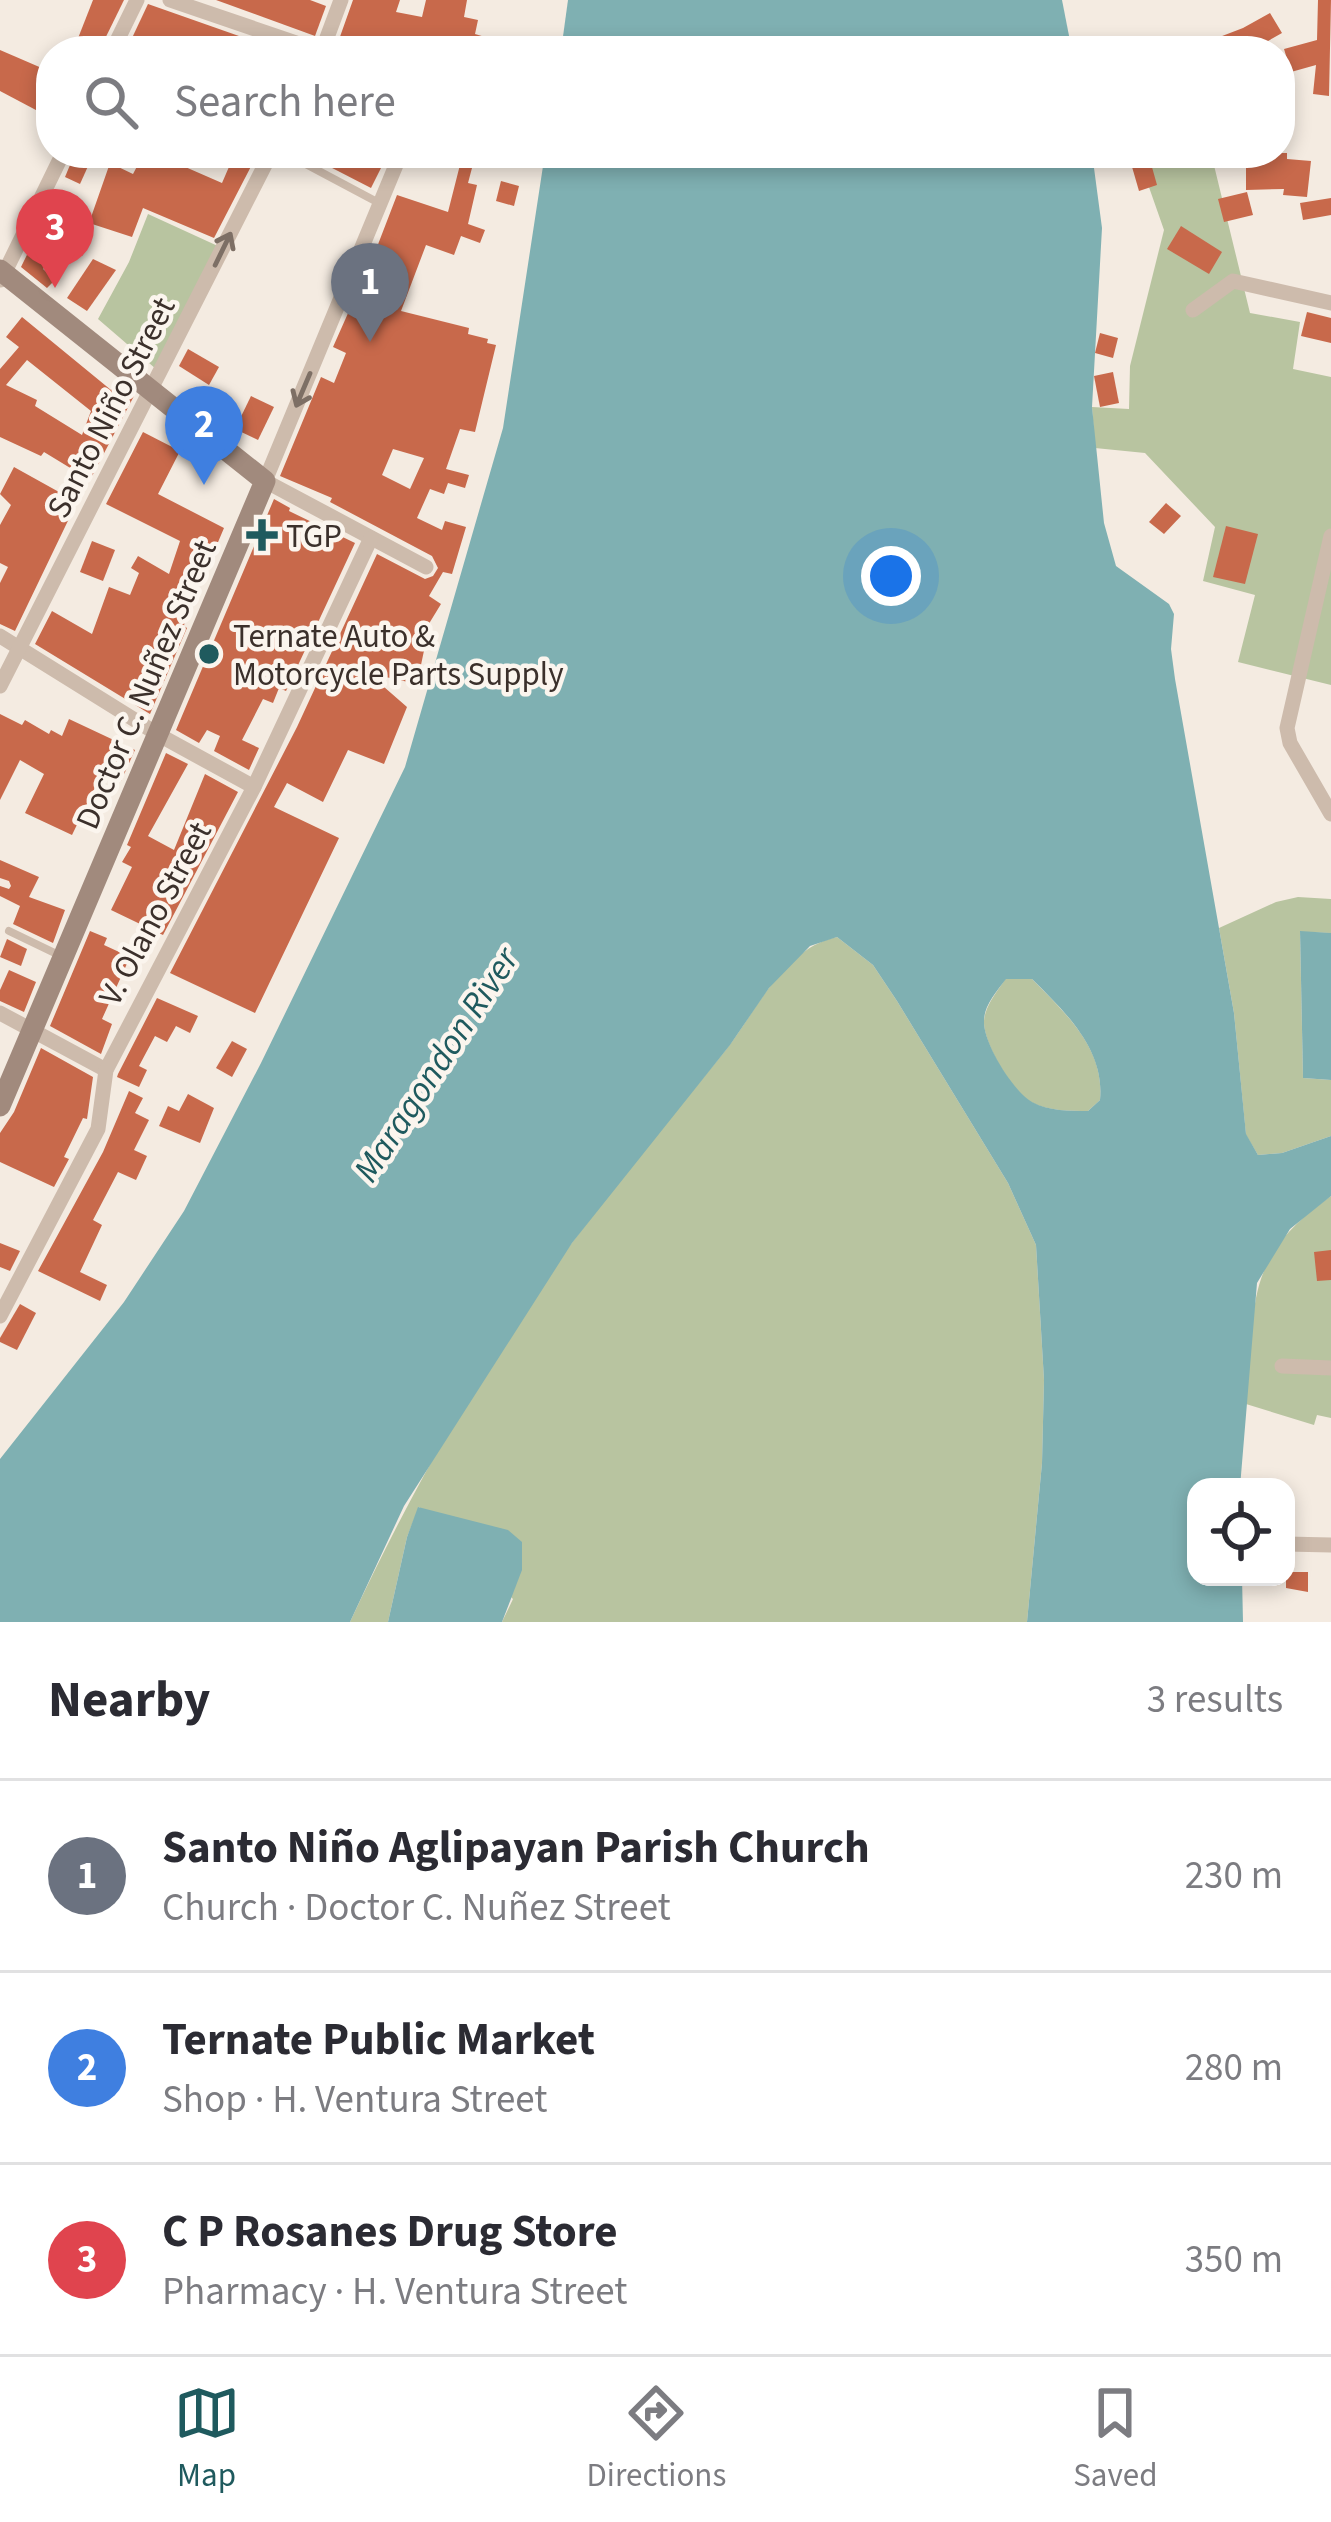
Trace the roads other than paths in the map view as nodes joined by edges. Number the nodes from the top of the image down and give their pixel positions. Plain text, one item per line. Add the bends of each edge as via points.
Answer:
1 (137, 0) edge
2 (170, 0) edge
3 (341, 0) edge
4 (119, 36) edge
5 (277, 36) edge
6 (327, 36) edge
7 (54, 168) edge
8 (264, 168) edge
9 (313, 168) edge
10 (395, 168) edge
11 (380, 204) junction
12 (1, 275) edge
13 (1331, 303) edge
14 (1193, 310) dead end
15 (152, 391) junction
16 (265, 482) junction
17 (1331, 536) edge
18 (370, 538) junction
19 (425, 567) dead end
20 (0, 636) edge
21 (20, 649) junction
22 (0, 686) edge
23 (159, 735) junction
24 (254, 787) junction
25 (1331, 814) edge
26 (9, 931) dead end
27 (64, 957) junction
28 (0, 1013) edge
29 (32, 1033) junction
30 (106, 1070) junction
31 (0, 1106) edge
32 (0, 1316) edge
33 (1282, 1366) dead end
34 (1331, 1368) edge
35 (1295, 1544) edge
36 (1331, 1545) edge

1 - 4 street
2 - 5 street
3 - 6 street
7 - 12 street
15 -> 8 street, Santo Niño Street
9 - 11 lane
10 - 11 street, Doctor C. Nuñez Street
11 -> 16 street, Doctor C. Nuñez Street
12 - 15 main road
13 - 14 street via 1233,281
15 - 16 main road
15 - 21 street, Santo Niño Street
16 - 18 street
16 - 23 main road, Doctor C. Nuñez Street
17 - 25 street via 1287,728
18 - 19 street
18 - 24 street, V. Olano Street
20 - 21 street
21 - 22 street, Santo Niño Street
21 - 23 street
23 - 24 street
23 - 27 main road, Doctor C. Nuñez Street
24 - 30 street, V. Olano Street
26 - 27 lane
27 - 29 main road, Doctor C. Nuñez Street
28 - 29 street
29 - 30 street
29 - 31 main road, Doctor C. Nuñez Street
30 - 32 street, V. Olano Street via 98,1129
33 - 34 street
35 - 36 street

